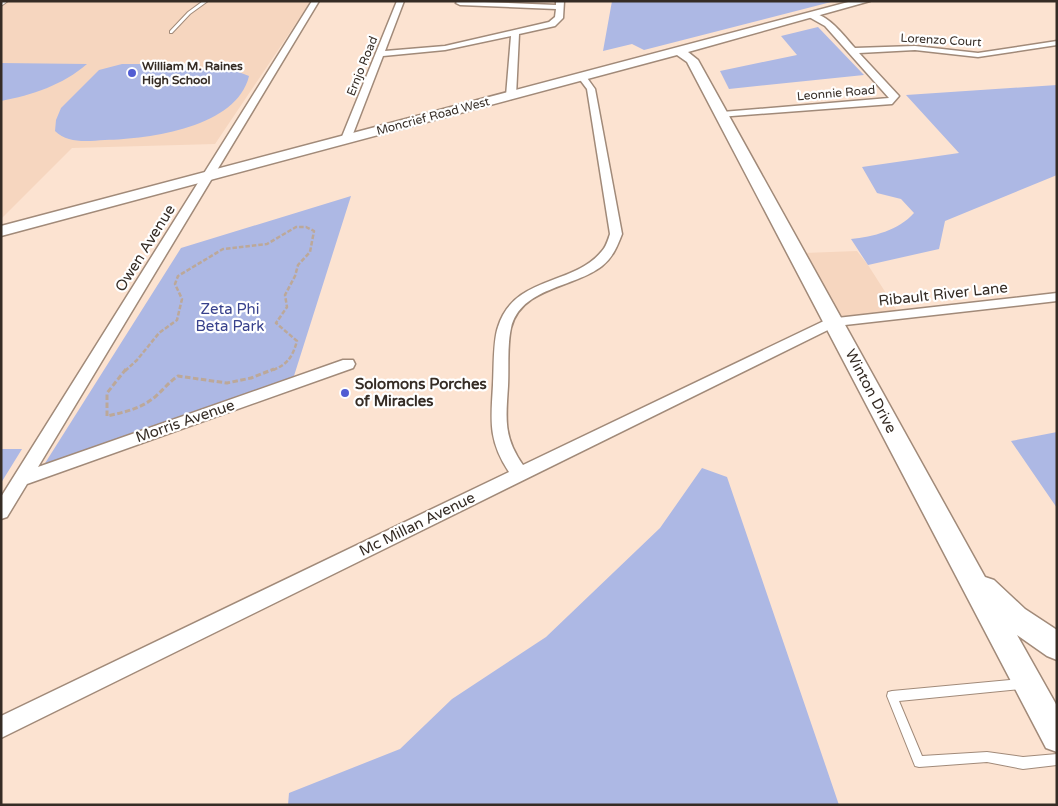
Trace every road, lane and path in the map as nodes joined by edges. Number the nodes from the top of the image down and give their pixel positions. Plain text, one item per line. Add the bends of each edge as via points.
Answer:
1 (6, 1) edge
2 (206, 1) edge
3 (316, 1) edge
4 (400, 1) edge
5 (865, 1) edge
6 (460, 4) dead end
7 (559, 4) edge
8 (1, 5) edge
9 (812, 15) junction
10 (171, 32) dead end
11 (515, 32) junction
12 (1057, 43) edge
13 (680, 51) junction
14 (852, 52) junction
15 (380, 54) junction
16 (582, 77) junction
17 (511, 96) junction
18 (722, 115) junction
19 (346, 139) junction
20 (209, 176) junction
21 (1, 231) edge
22 (1057, 297) edge
23 (833, 322) junction
24 (348, 364) dead end
25 (281, 367) joint
26 (520, 474) junction
27 (22, 479) junction
28 (1, 512) edge
29 (968, 572) junction
30 (1057, 646) edge
31 (1028, 684) junction
32 (1, 727) edge
33 (1057, 737) edge
34 (1057, 759) edge

1 - 8 lane
2 - 10 lane
3 - 20 street, Owen Avenue
4 - 15 street, Ernjo Road
5 - 9 main road, Moncrief Road West
6 - 7 street
7 - 11 street via 558,21
9 - 13 main road, Moncrief Road West
9 - 14 street, Leonnie Road via 828,24
11 - 15 street via 445,48
11 - 17 street
12 - 14 street, Lorenzo Court via 978,55 916,48
13 - 16 main road, Moncrief Road West
13 - 18 main road, Winton Drive via 692,60
14 - 18 street, Leonnie Road via 894,96 893,100
15 - 19 street, Ernjo Road
16 - 17 main road, Moncrief Road West
16 - 26 street via 591,90 616,234 614,245 601,261 535,290 506,319 499,441
17 - 19 main road, Moncrief Road West
18 - 23 main road, Winton Drive
19 - 20 main road, Moncrief Road West
20 - 21 main road, Moncrief Road West
20 - 27 street, Owen Avenue
22 - 23 street, Ribault River Lane
23 - 26 street, Mc Millan Avenue
23 - 29 main road, Winton Drive
24 - 27 street, Morris Avenue
25 - 25 path via 292,356 297,341 276,323 287,307 285,294 298,265 310,252 314,231 306,227 296,227 267,244 223,249 178,276 175,284 182,299 177,320 122,373 108,393 107,416 135,410 178,376 227,383
26 - 32 street, Mc Millan Avenue
27 - 28 street, Owen Avenue
29 - 30 main road via 1015,618
29 - 31 main road, Winton Drive
31 - 33 main road, Winton Drive
31 - 34 lane via 892,696 919,762 987,757 1023,763

